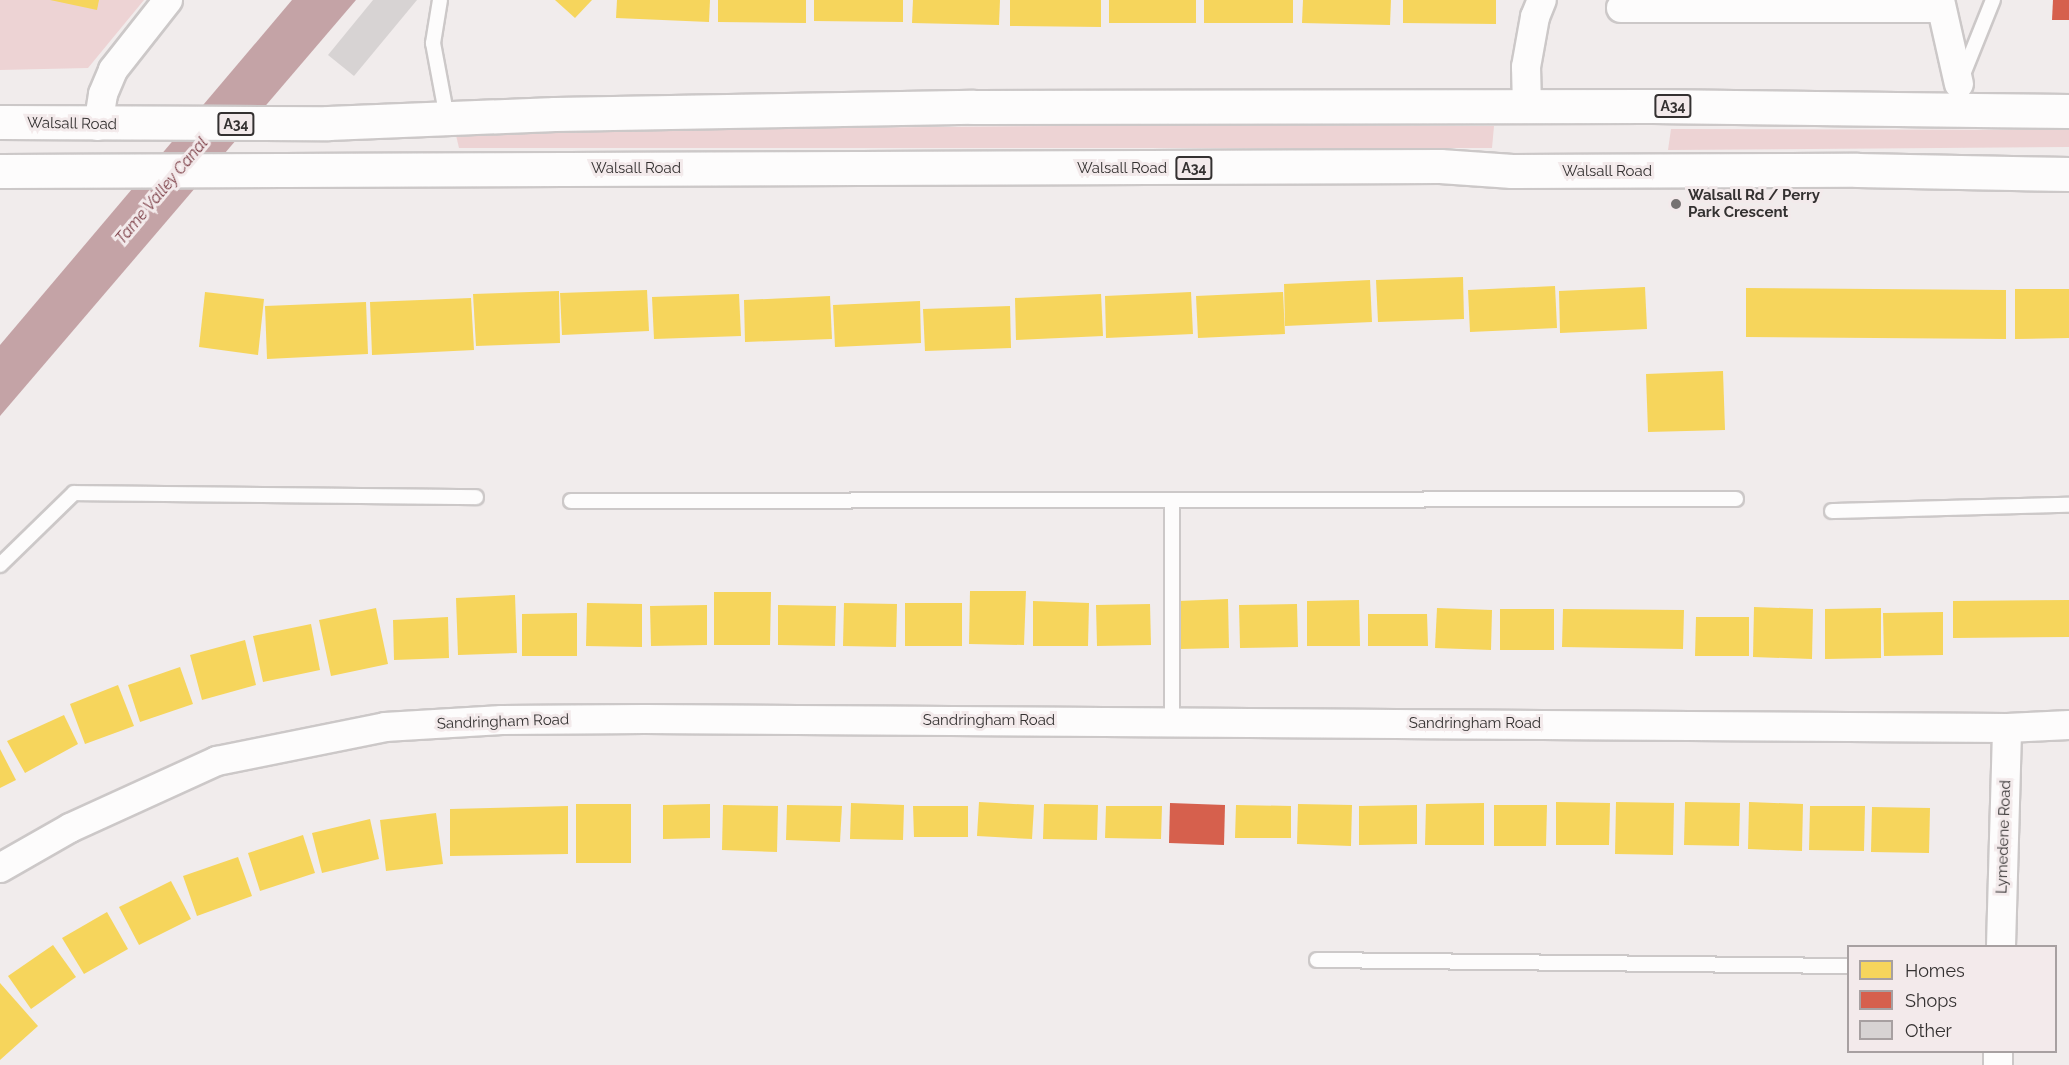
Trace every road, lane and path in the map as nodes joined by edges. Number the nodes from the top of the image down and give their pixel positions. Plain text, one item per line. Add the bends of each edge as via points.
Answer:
1 (168, 0) edge
2 (440, 0) edge
3 (1542, 0) edge
4 (1993, 0) edge
5 (1941, 4) edge
6 (1621, 8) dead end
7 (1954, 97) junction
8 (1527, 107) junction
9 (2069, 111) edge
10 (447, 118) junction
11 (0, 122) edge
12 (98, 126) junction
13 (0, 171) edge
14 (2069, 174) edge
15 (476, 497) dead end
16 (1736, 499) dead end
17 (571, 501) dead end
18 (1172, 501) junction
19 (2069, 505) edge
20 (1832, 511) dead end
21 (0, 565) edge
22 (1172, 721) junction
23 (2069, 725) edge
24 (2007, 728) junction
25 (0, 868) edge
26 (2001, 945) edge
27 (1317, 960) dead end
28 (1847, 966) edge

1 - 12 street via 113,70 103,94
2 - 10 lane via 433,43
3 - 8 street via 1526,67
4 - 7 lane
5 - 6 street
5 - 7 street
7 - 8 highway, A34
7 - 9 highway, A34
8 - 10 highway, A34 via 973,107
10 - 12 highway, Walsall Road / A34
11 - 12 highway, Walsall Road / A34
13 - 14 highway, Walsall Road / A34 via 1440,166 1512,171
15 - 21 lane via 74,493
16 - 18 lane
17 - 18 lane
18 - 22 lane
19 - 20 lane
22 - 24 street, Sandringham Road
22 - 25 street, Sandringham Road via 502,720 384,727 217,761 69,828
23 - 24 street, Sandringham Road
24 - 26 street, Lymedene Road
27 - 28 lane

